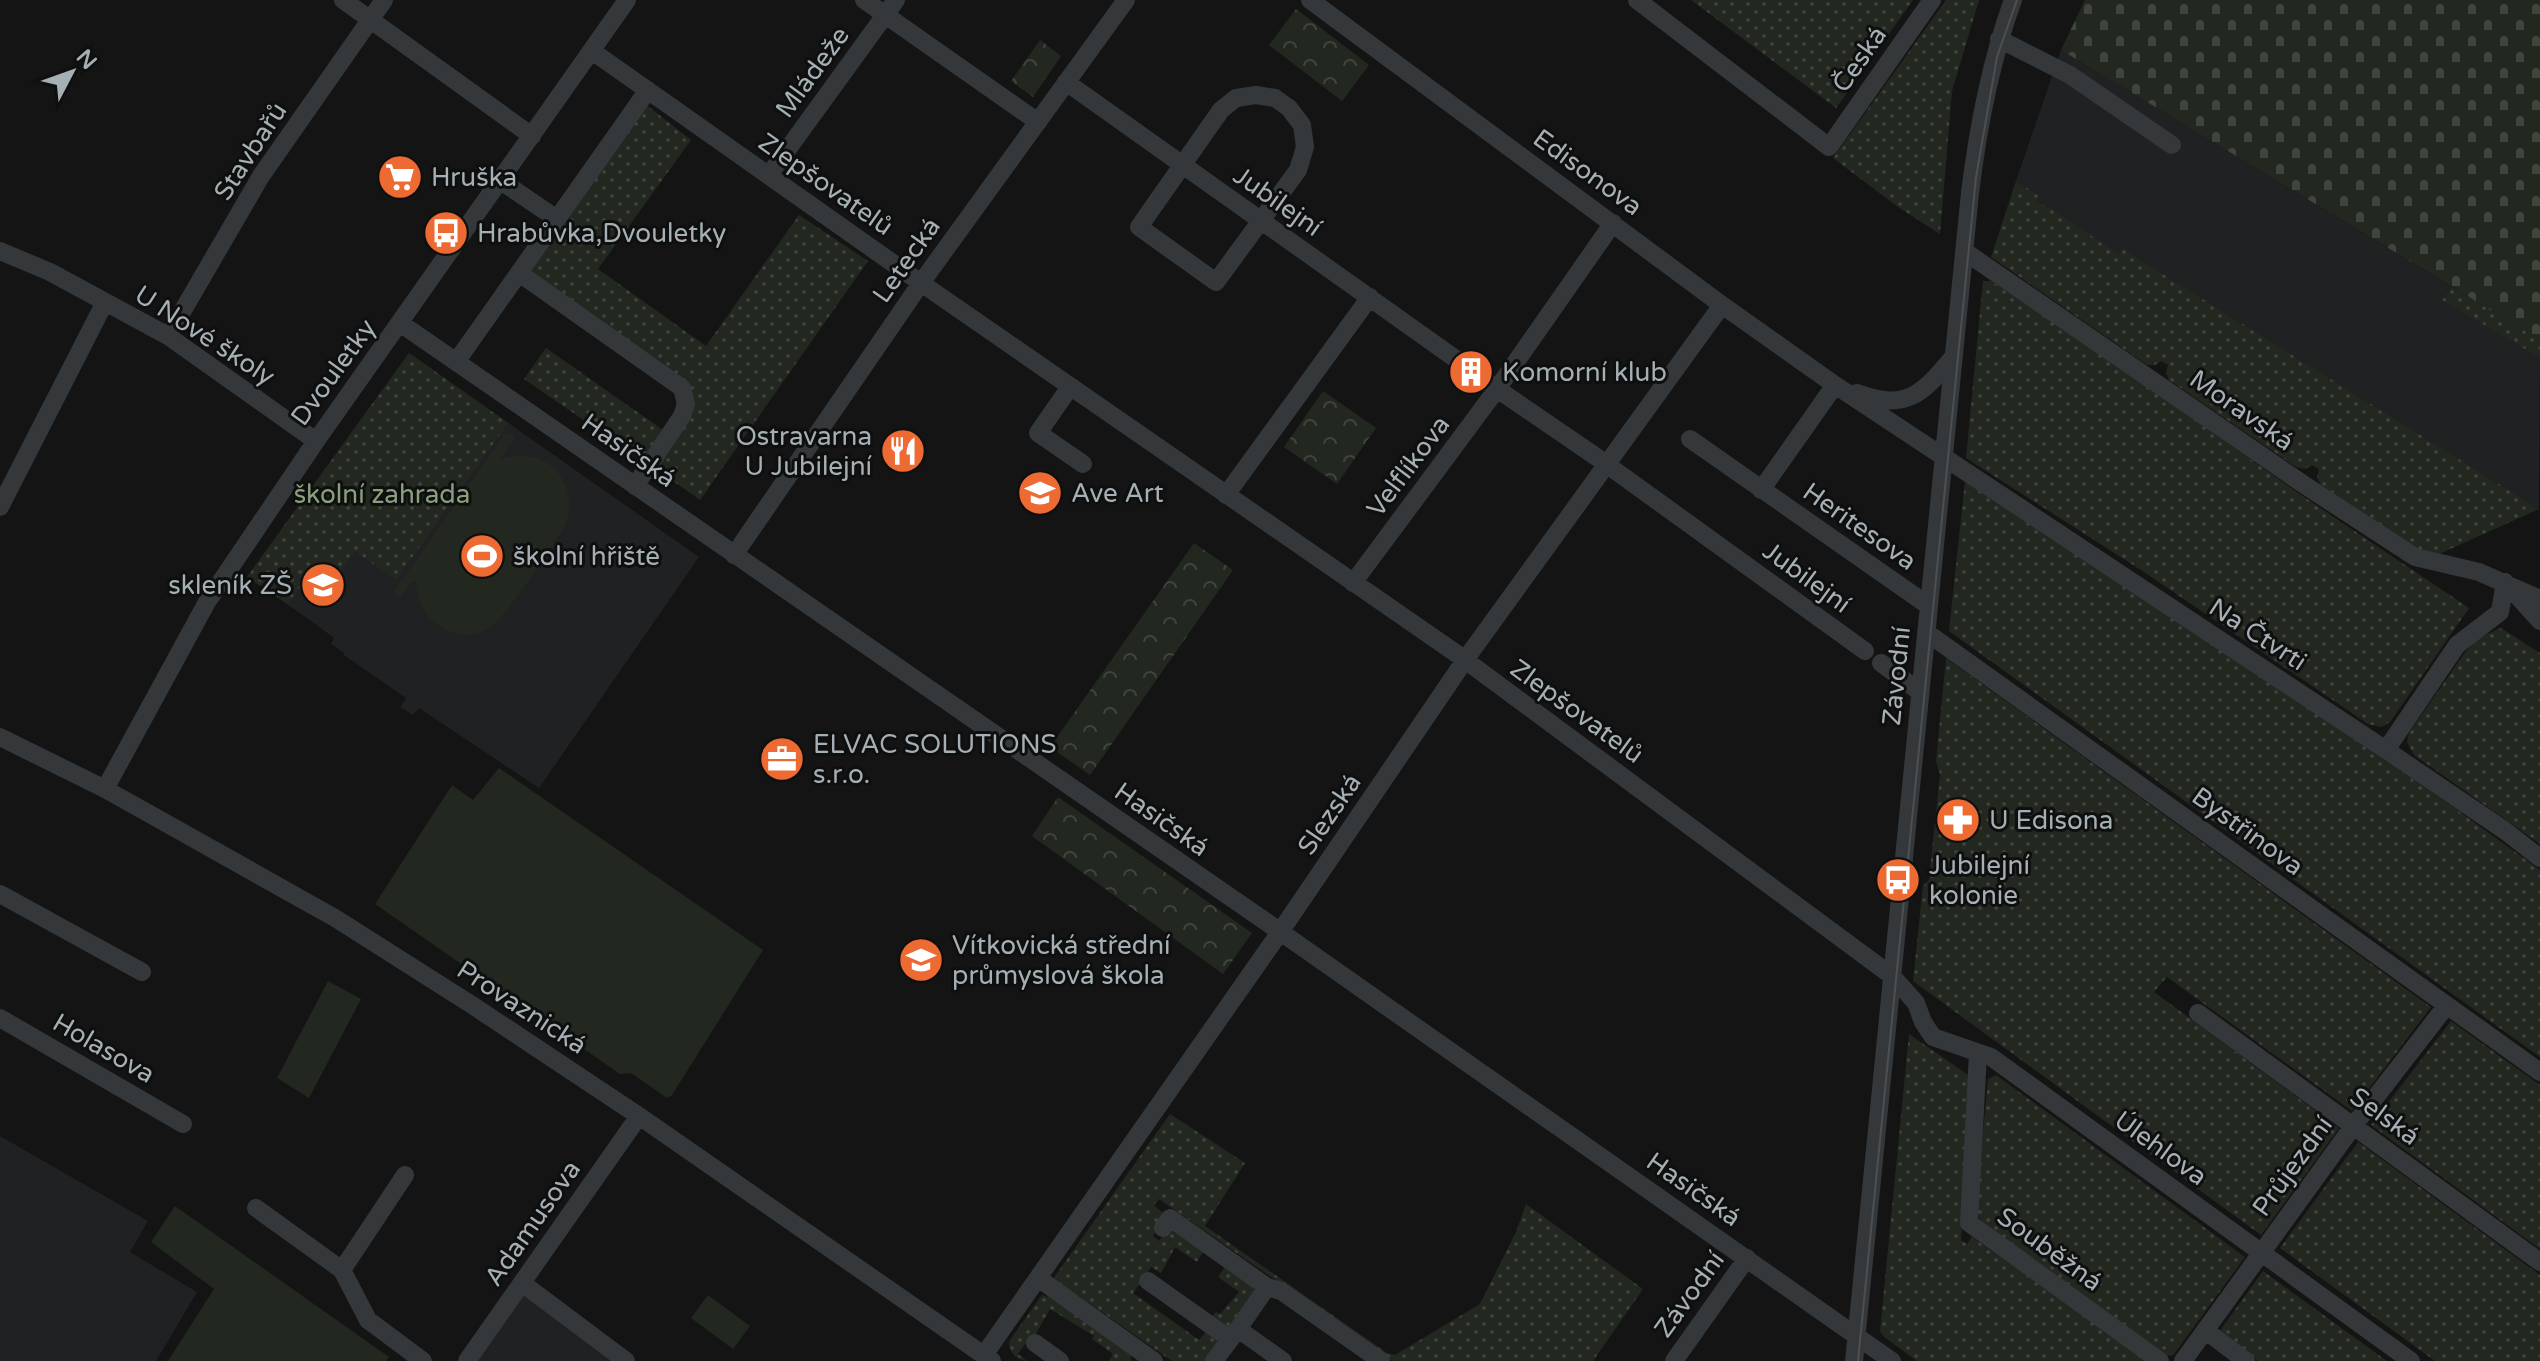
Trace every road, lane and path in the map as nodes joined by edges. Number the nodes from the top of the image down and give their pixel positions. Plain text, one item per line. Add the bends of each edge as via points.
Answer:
1 (343, 0) edge
2 (384, 0) edge
3 (627, 0) edge
4 (864, 0) edge
5 (1126, 0) edge
6 (1310, 0) edge
7 (1637, 0) edge
8 (1932, 0) edge
9 (2013, 0) edge
10 (891, 8) edge
11 (370, 19) junction
12 (1999, 39) junction
13 (592, 51) junction
14 (1066, 82) junction
15 (648, 90) junction
16 (1038, 122) junction
17 (532, 136) junction
18 (2172, 145) dead end
19 (1182, 164) junction
20 (769, 175) junction
21 (501, 181) junction
22 (557, 219) junction
23 (1262, 222) junction
24 (1613, 223) junction
25 (0, 251) edge
26 (1964, 251) junction
27 (519, 273) junction
28 (921, 283) junction
29 (1370, 297) junction
30 (105, 302) junction
31 (1722, 305) junction
32 (400, 323) junction
33 (168, 336) junction
34 (1954, 356) junction
35 (456, 362) junction
36 (1460, 362) tunnel mouth
37 (1491, 385) junction
38 (1835, 385) junction
39 (1070, 387) junction
40 (1690, 439) dead end
41 (316, 441) junction
42 (1943, 458) junction
43 (1083, 464) dead end
44 (1606, 464) junction
45 (635, 486) junction
46 (1761, 490) junction
47 (1226, 495) junction
48 (2, 503) edge
49 (734, 555) junction
50 (2505, 582) junction
51 (1353, 583) junction
52 (2540, 599) edge
53 (1929, 606) junction
54 (2540, 621) edge
55 (1926, 632) junction
56 (1865, 651) dead end
57 (1465, 660) junction
58 (1881, 663) dead end
59 (1920, 692) junction
60 (0, 737) edge
61 (2386, 750) junction
62 (105, 789) junction
63 (2540, 858) edge
64 (0, 894) edge
65 (1280, 932) junction
66 (142, 972) dead end
67 (1892, 976) junction
68 (2447, 1005) junction
69 (2198, 1013) dead end
70 (0, 1018) edge
71 (1978, 1053) junction
72 (2540, 1072) edge
73 (639, 1116) junction
74 (183, 1124) dead end
75 (2354, 1125) junction
76 (405, 1175) dead end
77 (256, 1208) dead end
78 (1163, 1228) dead end
79 (2261, 1252) junction
80 (1747, 1258) junction
81 (2540, 1262) edge
82 (342, 1270) junction
83 (1038, 1278) junction
84 (1148, 1281) dead end
85 (522, 1283) junction
86 (1267, 1287) junction
87 (2206, 1331) junction
88 (1234, 1334) junction
89 (1857, 1335) junction
90 (1035, 1343) dead end
91 (988, 1358) edge
92 (1146, 1359) edge
93 (423, 1361) edge
94 (467, 1361) edge
95 (626, 1361) edge
96 (1060, 1361) edge
97 (1214, 1361) edge
98 (1283, 1361) edge
99 (1381, 1361) edge
100 (1674, 1361) edge
101 (1854, 1361) edge
102 (1892, 1361) edge
103 (2160, 1361) edge
104 (2183, 1361) edge
105 (2246, 1361) edge
106 (2411, 1361) edge

1 - 11 street
2 - 11 street, Stavbařů
3 - 13 street, Dvouletky
4 - 10 street
5 - 14 street, Letecká
6 - 24 street, Edisonova
7 - 8 street, Česká via 1829,147
9 - 12 street, Závodní
10 - 16 street
10 - 20 street, Mládeže
11 - 17 street
11 - 33 street, Stavbařů via 261,176
12 - 18 street via 2070,75
12 - 26 street, Závodní via 1977,140
13 - 15 street, Zlepšovatelů
13 - 17 street, Dvouletky
14 - 16 street, Letecká
14 - 19 street, Jubilejní
15 - 20 street, Zlepšovatelů
15 - 22 street
16 - 28 street, Letecká
17 - 21 street, Dvouletky
19 - 23 street, Jubilejní
19 - 23 street via 1139,227 1216,282
19 - 23 street via 1221,110 1236,98 1256,95 1284,104 1302,125 1305,147 1298,170
20 - 28 street, Zlepšovatelů
21 - 22 street
21 - 32 street, Dvouletky
22 - 27 street
23 - 29 street, Jubilejní
24 - 31 street, Edisonova
24 - 37 street, Velflíkova
25 - 30 street, U Nové školy
26 - 34 street, Závodní
26 - 50 street, Moravská via 2415,557
27 - 35 street
27 - 45 street via 682,388 682,416
28 - 39 street, Zlepšovatelů
28 - 49 street, Letecká
29 - 36 street, Jubilejní
29 - 47 street
30 - 33 street, U Nové školy
30 - 48 street, U Nové školy
31 - 38 street, Edisonova
31 - 44 street, Slezská
32 - 35 street, Hasičská
32 - 41 street, Dvouletky
33 - 41 street, U Nové školy
34 - 38 street, Edisonova via 1911,400 1873,399
34 - 42 street, Závodní
35 - 45 street, Hasičská
37 - 44 street, Jubilejní
37 - 51 street, Velflíkova
38 - 42 street, Edisonova
38 - 46 street, Heritesova
39 - 43 street via 1038,433
39 - 47 street, Zlepšovatelů
40 - 46 street, Heritesova
41 - 62 street, Dvouletky via 207,602
42 - 53 street, Závodní
42 - 61 street, Na Čtvrti
44 - 56 street, Jubilejní
44 - 57 street, Slezská
45 - 49 street, Hasičská
46 - 53 street, Heritesova
47 - 51 street, Zlepšovatelů
49 - 65 street, Hasičská
50 - 52 street, Moravská
50 - 54 street
50 - 61 street via 2500,612 2457,645
51 - 57 street, Zlepšovatelů
53 - 55 street, Závodní
55 - 59 street, Závodní
55 - 68 street, Bystřinova
57 - 65 street, Slezská
57 - 67 street, Zlepšovatelů
58 - 59 street
59 - 67 street, Závodní
60 - 62 street, Provaznická
61 - 63 street, Na Čtvrti
62 - 73 street, Provaznická via 335,918
64 - 66 street
65 - 80 street, Hasičská
65 - 83 street, Slezská
67 - 71 street, Úlehlova via 1916,1003 1933,1037
67 - 89 street, Závodní
68 - 72 street, Bystřinova
68 - 75 street, Průjezdní
69 - 75 street, Selská
70 - 74 street, Holasova
71 - 79 street, Úlehlova via 1991,1057
71 - 103 street, Souběžná via 1969,1223
73 - 85 street, Adamusova
73 - 91 street, Provaznická
75 - 79 street, Průjezdní
75 - 81 street, Selská
76 - 82 street
77 - 82 street
78 - 86 street via 1170,1218
79 - 87 street, Průjezdní
79 - 106 street, Úlehlova
80 - 89 street, Hasičská
80 - 100 street, Závodní
82 - 93 street via 368,1320
83 - 91 street, Slezská
83 - 92 street
84 - 88 street
85 - 94 street, Adamusova
85 - 95 street
86 - 88 street
86 - 99 street via 1281,1291
87 - 104 street, Průjezdní
87 - 105 street
88 - 97 street
88 - 98 street
89 - 101 street, Závodní
89 - 102 street, Hasičská
90 - 96 street

